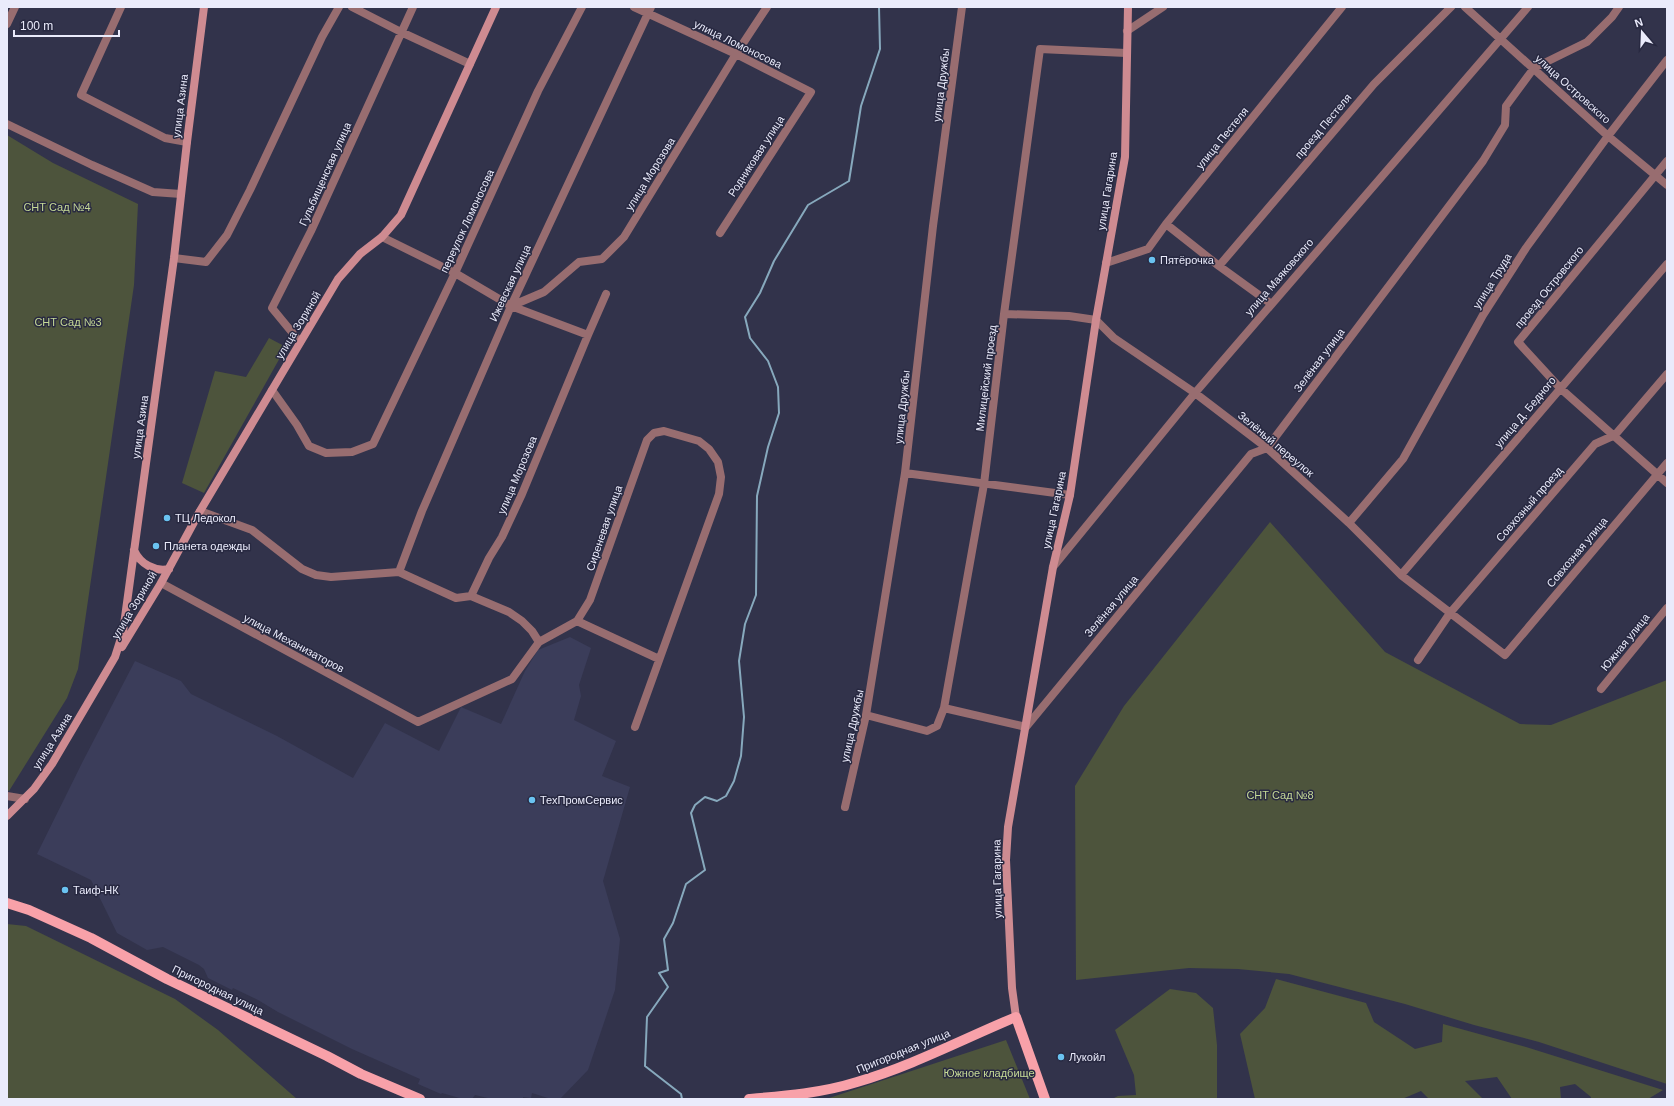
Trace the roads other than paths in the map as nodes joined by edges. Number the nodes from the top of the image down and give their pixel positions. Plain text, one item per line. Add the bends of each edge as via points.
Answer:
1 (16, 7) edge
2 (121, 7) edge
3 (204, 7) edge
4 (339, 7) edge
5 (352, 7) edge
6 (412, 7) edge
7 (496, 7) edge
8 (582, 7) edge
9 (634, 7) edge
10 (767, 7) edge
11 (962, 7) edge
12 (1128, 7) edge
13 (1163, 7) edge
14 (1342, 7) edge
15 (1451, 7) edge
16 (1465, 7) edge
17 (1528, 7) edge
18 (1619, 7) edge
19 (649, 10) edge
20 (7, 24) edge
21 (1127, 31) junction
22 (401, 32) junction
23 (1500, 37) junction
24 (1126, 53) junction
25 (736, 54) junction
26 (1667, 60) edge
27 (470, 64) junction
28 (1534, 68) junction
29 (811, 92) joint
30 (7, 124) edge
31 (1608, 136) junction
32 (187, 142) junction
33 (1667, 161) edge
34 (1655, 175) junction
35 (1667, 186) edge
36 (181, 194) junction
37 (1166, 224) junction
38 (720, 233) dead end
39 (382, 237) junction
40 (174, 258) junction
41 (1106, 263) junction
42 (1667, 264) edge
43 (1219, 266) junction
44 (455, 273) junction
45 (606, 294) dead end
46 (1270, 304) junction
47 (511, 306) junction
48 (1004, 314) junction
49 (1096, 320) junction
50 (588, 335) junction
51 (300, 342) junction
52 (1667, 374) edge
53 (1560, 388) junction
54 (272, 390) junction
55 (1195, 393) junction
56 (1615, 435) junction
57 (1267, 448) junction
58 (1667, 463) edge
59 (905, 474) junction
60 (1658, 474) junction
61 (1667, 483) edge
62 (984, 484) junction
63 (1070, 494) junction
64 (200, 511) junction
65 (1349, 523) junction
66 (134, 550) junction
67 (1053, 567) junction
68 (169, 569) junction
69 (399, 572) junction
70 (1401, 575) junction
71 (161, 583) junction
72 (471, 596) junction
73 (1667, 608) edge
74 (1450, 613) junction
75 (577, 621) junction
76 (539, 642) junction
77 (1504, 655) joint
78 (115, 657) junction
79 (660, 659) junction
80 (1418, 660) dead end
81 (1601, 689) dead end
82 (944, 708) junction
83 (866, 715) junction
84 (635, 727) dead end
85 (1026, 728) junction
86 (7, 796) edge
87 (25, 799) junction
88 (845, 807) dead end
89 (7, 816) edge
90 (7, 903) edge
91 (1016, 1017) junction
92 (420, 1099) edge
93 (748, 1099) edge
94 (1046, 1099) edge

1 - 20 street
2 - 32 street via 81,95 165,138
3 - 32 main road, улица Азина
4 - 40 street via 322,37 227,235 206,262
5 - 22 street
6 - 22 street, Гульбищенская улица
7 - 27 main road, улица Зориной
8 - 44 street, переулок Ломоносова via 538,92
9 - 19 street, улица Ломоносова
10 - 25 street, улица Морозова
11 - 59 street, улица Дружбы
12 - 21 main road, улица Гагарина
13 - 21 street
14 - 37 street, улица Пестеля
15 - 43 street, проезд Пестеля via 1374,84
16 - 23 street, улица Островского
17 - 23 street, улица Маяковского
18 - 28 street, Зелёная улица via 1587,42
19 - 25 street, улица Ломоносова
19 - 47 street, Ижевская улица
21 - 24 main road, улица Гагарина
22 - 27 street
22 - 51 street, Гульбищенская улица via 311,231 272,308
23 - 28 street, улица Островского
23 - 46 street, улица Маяковского
24 - 41 main road, улица Гагарина via 1125,157
24 - 48 street, Милицейский проезд via 1040,49
25 - 29 street, улица Ломоносова
25 - 47 street, улица Морозова via 624,237 602,259 579,262 544,292
26 - 31 street, улица Труда
27 - 39 main road, улица Зориной via 401,215
28 - 31 street, улица Островского
28 - 57 street, Зелёная улица via 1506,106 1505,125 1483,160
29 - 38 street, Родниковая улица
30 - 36 street via 153,192
31 - 34 street, улица Островского
31 - 65 street, улица Труда via 1526,248 1487,308 1403,459
32 - 36 main road, улица Азина
33 - 34 street, проезд Островского
34 - 35 street, улица Островского
34 - 53 street, проезд Островского via 1518,342
36 - 40 main road, улица Азина
37 - 41 street, улица Пестеля via 1148,249
37 - 43 street
39 - 44 street
39 - 51 main road, улица Зориной via 360,254 338,279
40 - 66 main road, улица Азина
41 - 49 main road, улица Гагарина
42 - 53 street, улица Д. Бедного
43 - 46 street
44 - 47 street
44 - 54 street, переулок Ломоносова via 373,444 352,452 326,453 309,446 298,425
45 - 50 street, улица Морозова
46 - 55 street, улица Маяковского
47 - 50 street
47 - 69 street, Ижевская улица via 422,511
48 - 49 street via 1069,316
48 - 62 street, Милицейский проезд
49 - 55 street, Зелёный переулок via 1114,338
49 - 63 main road, улица Гагарина
50 - 72 street, улица Морозова via 522,494
51 - 54 main road, улица Зориной
52 - 56 street, Совхозный проезд
53 - 56 street, проезд Островского
53 - 70 street, улица Д. Бедного
54 - 64 main road, улица Зориной
55 - 57 street, Зелёный переулок
55 - 67 street, улица Маяковского
56 - 60 street, проезд Островского
56 - 74 street, Совхозный проезд via 1595,444
57 - 65 street, Зелёный переулок
57 - 85 street, Зелёная улица via 1251,454
58 - 60 street, Совхозная улица
59 - 62 street
59 - 83 street, улица Дружбы
60 - 61 street, проезд Островского
60 - 77 street, Совхозная улица
62 - 63 street
62 - 82 street, Милицейский проезд
63 - 67 main road, улица Гагарина
64 - 68 main road, улица Зориной
64 - 69 street via 252,530 302,569 316,575 330,577
65 - 70 street, Зелёный переулок
66 - 68 main road via 141,561 150,567 158,570
66 - 78 main road, улица Азина via 123,632
67 - 85 main road, улица Гагарина
68 - 71 main road, улица Зориной
69 - 72 street via 456,598
70 - 74 street, Зелёный переулок
71 - 76 street, улица Механизаторов via 418,722 512,679
71 - 78 main road, улица Зориной
72 - 76 street via 522,620
73 - 81 street, Южная улица
74 - 77 street, Зелёный переулок
74 - 80 street, Совхозный проезд
75 - 76 street
75 - 79 street
75 - 79 street, Сиреневая улица via 590,600 647,440 654,433 664,431 699,441 709,448 718,462 719,494
78 - 87 main road, улица Азина via 52,764
79 - 84 street
82 - 83 street, Милицейский проезд via 937,726 926,731
82 - 85 street
83 - 88 street, улица Дружбы
85 - 91 main road, улица Гагарина via 1008,827 1006,860 1012,988
86 - 87 street
87 - 89 main road, улица Азина
90 - 92 main road, Пригородная улица via 91,938 168,980 361,1074
91 - 93 main road, Пригородная улица via 906,1065 857,1082 817,1092
91 - 94 main road

